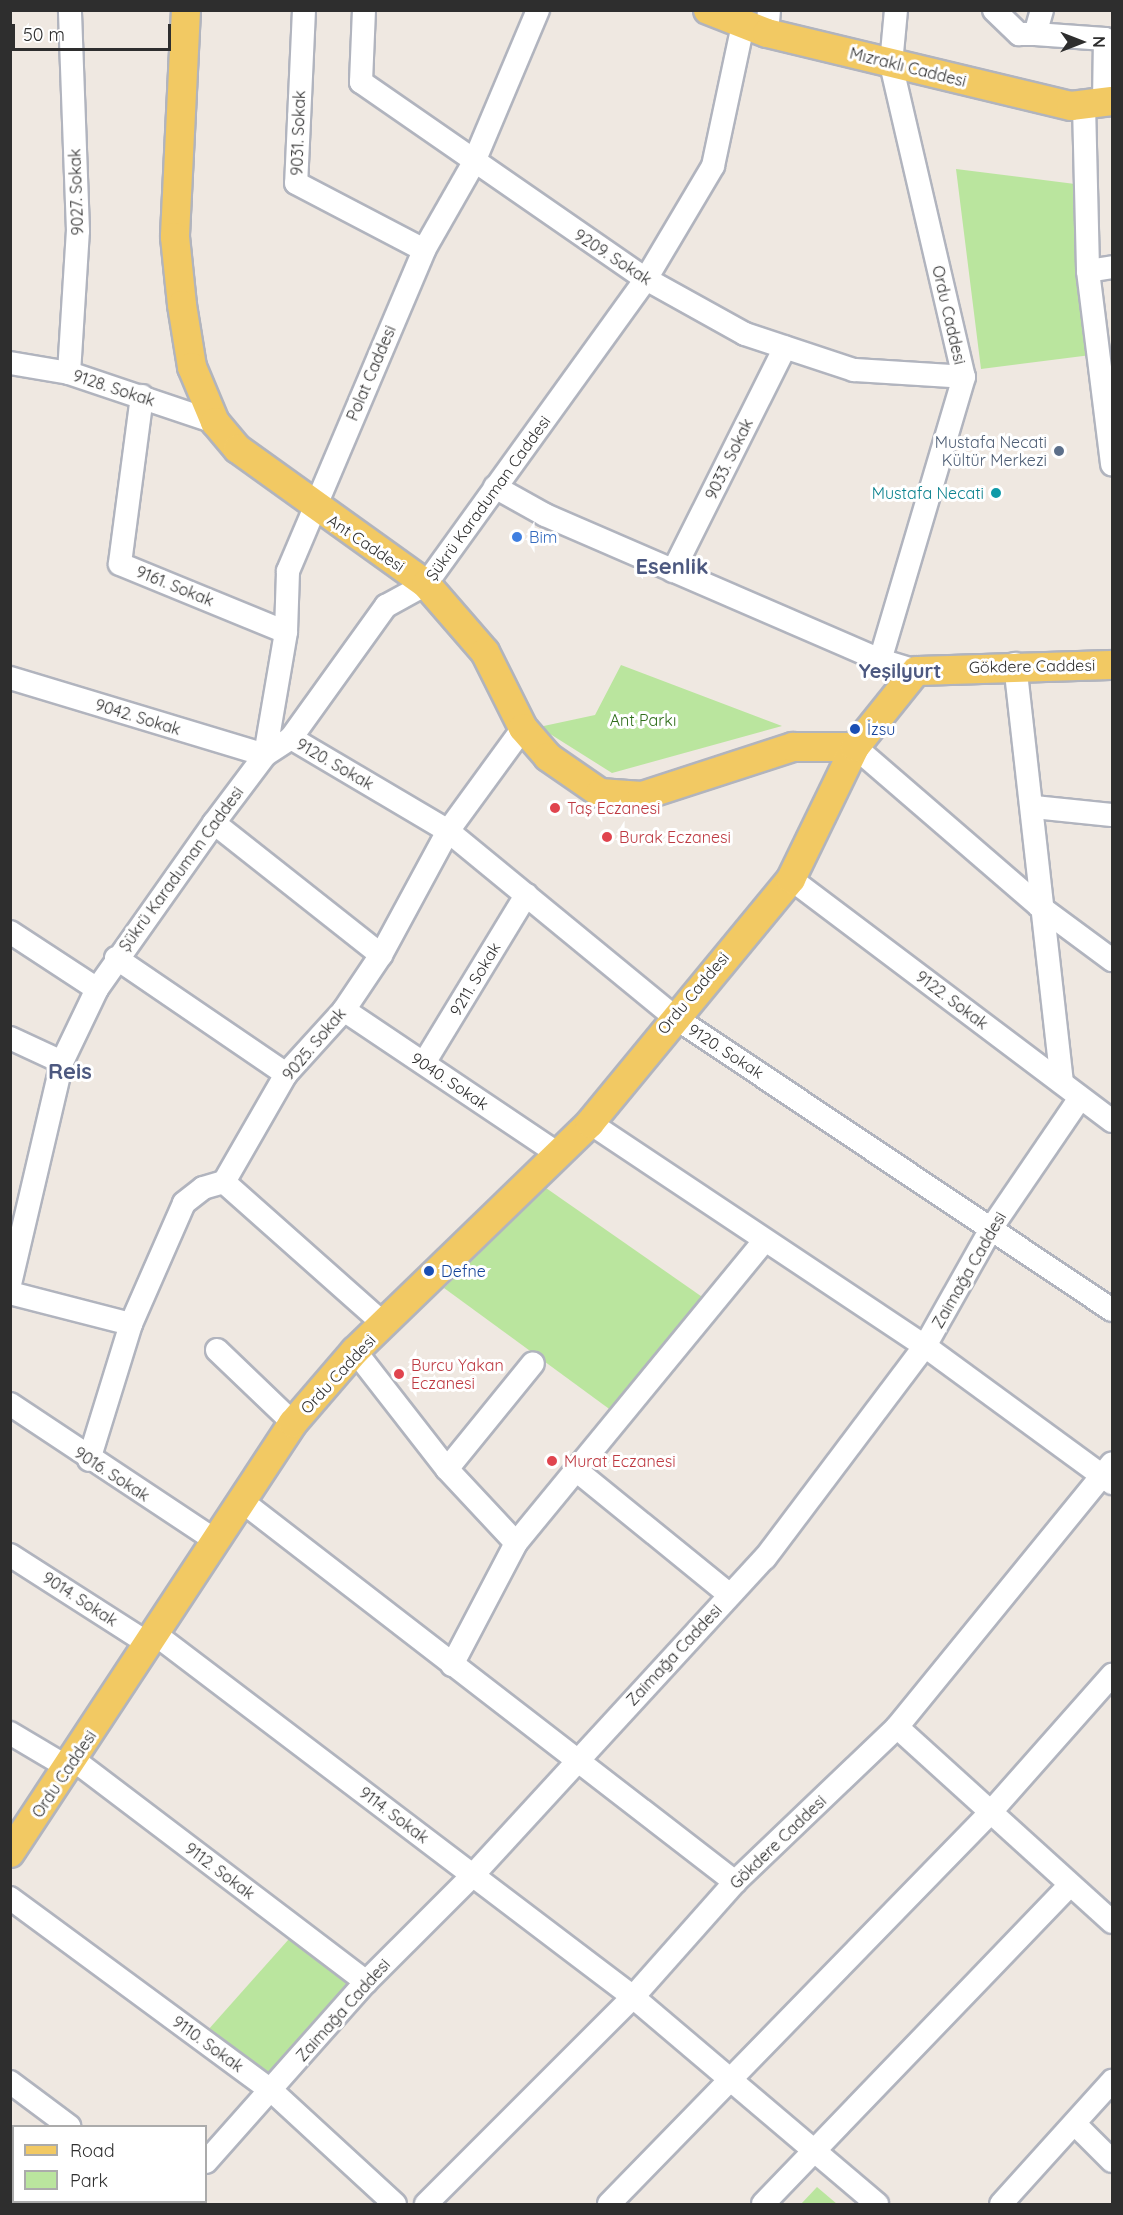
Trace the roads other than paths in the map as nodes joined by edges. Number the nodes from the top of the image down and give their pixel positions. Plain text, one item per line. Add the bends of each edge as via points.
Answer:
1 (70, 10) edge
2 (186, 10) edge
3 (304, 10) edge
4 (364, 10) edge
5 (538, 10) edge
6 (708, 10) edge
7 (896, 10) edge
8 (994, 10) edge
9 (1042, 10) edge
10 (760, 23) edge
11 (1035, 34) junction
12 (891, 64) junction
13 (1100, 103) edge
14 (473, 164) junction
15 (424, 250) junction
16 (1113, 267) edge
17 (1088, 271) junction
18 (646, 279) junction
19 (1105, 328) edge
20 (785, 347) junction
21 (10, 363) edge
22 (69, 373) junction
23 (963, 377) junction
24 (142, 396) junction
25 (215, 422) junction
26 (1113, 465) edge
27 (495, 487) junction
28 (313, 507) junction
29 (673, 571) junction
30 (426, 584) junction
31 (286, 632) junction
32 (880, 660) junction
33 (1015, 664) junction
34 (1113, 665) edge
35 (916, 671) junction
36 (10, 678) edge
37 (523, 728) junction
38 (291, 738) junction
39 (855, 747) junction
40 (265, 755) junction
41 (1034, 807) junction
42 (1113, 815) edge
43 (214, 824) junction
44 (448, 831) junction
45 (791, 879) junction
46 (526, 895) junction
47 (1039, 906) junction
48 (10, 932) edge
49 (381, 955) junction
50 (116, 958) junction
51 (1113, 960) edge
52 (97, 988) junction
53 (344, 1010) junction
54 (673, 1016) junction
55 (10, 1038) edge
56 (62, 1062) junction
57 (424, 1063) junction
58 (286, 1074) junction
59 (1062, 1082) junction
60 (1080, 1098) junction
61 (1113, 1121) edge
62 (590, 1123) junction
63 (557, 1153) junction
64 (224, 1182) junction
65 (992, 1227) junction
66 (763, 1242) junction
67 (10, 1284) edge
68 (10, 1293) edge
69 (1113, 1310) edge
70 (130, 1324) junction
71 (385, 1325) junction
72 (925, 1346) junction
73 (217, 1350) dead end
74 (355, 1351) junction
75 (533, 1363) dead end
76 (10, 1404) edge
77 (293, 1423) junction
78 (89, 1460) junction
79 (447, 1469) junction
80 (576, 1470) junction
81 (1110, 1474) edge
82 (243, 1502) junction
83 (215, 1540) junction
84 (516, 1543) junction
85 (10, 1555) edge
86 (730, 1595) junction
87 (152, 1639) junction
88 (452, 1665) junction
89 (1111, 1681) edge
90 (897, 1727) junction
91 (10, 1733) edge
92 (577, 1759) junction
93 (72, 1764) junction
94 (989, 1814) junction
95 (10, 1853) edge
96 (473, 1875) junction
97 (735, 1882) junction
98 (1069, 1886) junction
99 (10, 1898) edge
100 (1113, 1922) edge
101 (366, 1982) junction
102 (633, 1996) junction
103 (731, 2078) junction
104 (1113, 2081) edge
105 (10, 2082) edge
106 (272, 2091) junction
107 (1075, 2124) junction
108 (66, 2125) edge
109 (815, 2148) junction
110 (207, 2161) edge
111 (1113, 2161) edge
112 (394, 2205) edge
113 (426, 2205) edge
114 (609, 2205) edge
115 (763, 2205) edge
116 (877, 2205) edge
117 (1000, 2205) edge

1 - 22 street, 9027. Sokak via 78,231
2 - 25 main road, Ant Caddesi via 175,237 192,367
3 - 15 street, 9031. Sokak via 296,183
4 - 14 street, 9209. Sokak via 362,82
5 - 14 street, Polat Caddesi
6 - 10 main road, Mızraklı Caddesi
7 - 12 street, Ordu Caddesi
8 - 11 street via 1019,33
9 - 11 street
10 - 12 main road, Mızraklı Caddesi
10 - 18 street, Şükrü Karaduman Caddesi via 713,166
11 - 13 street via 1105,39
12 - 13 main road, Mızraklı Caddesi
12 - 23 street, Ordu Caddesi
13 - 17 street
14 - 15 street, Polat Caddesi
14 - 18 street, 9209. Sokak
15 - 28 street, Polat Caddesi
16 - 17 street
17 - 19 street
18 - 20 street, 9209. Sokak via 744,334
18 - 27 street, Şükrü Karaduman Caddesi
19 - 26 street
20 - 23 street, 9209. Sokak via 854,370
20 - 29 street, 9033. Sokak
21 - 22 street, 9128. Sokak
22 - 24 street, 9128. Sokak
23 - 32 street, Ordu Caddesi
24 - 25 street, 9128. Sokak
24 - 31 street, 9161. Sokak via 120,564
25 - 28 main road, Ant Caddesi via 238,449
27 - 29 street via 545,515 585,528
27 - 30 street, Şükrü Karaduman Caddesi
28 - 30 main road, Ant Caddesi
28 - 31 street, Polat Caddesi via 288,571
29 - 32 street
30 - 37 main road, Ant Caddesi via 485,652
30 - 38 street, Şükrü Karaduman Caddesi via 386,606
31 - 40 street, Polat Caddesi
32 - 35 street
33 - 34 main road, Gökdere Caddesi
33 - 35 main road, Gökdere Caddesi
33 - 41 street
35 - 39 main road, Ordu Caddesi
36 - 40 street, 9042. Sokak
37 - 39 main road, Ant Caddesi via 548,757 600,793 642,796 793,747
37 - 44 street, 9025. Sokak
38 - 40 street, Şükrü Karaduman Caddesi
38 - 44 street, 9120. Sokak
39 - 45 main road, Ordu Caddesi
39 - 47 street
40 - 43 street, Şükrü Karaduman Caddesi
41 - 42 street
41 - 47 street
43 - 49 street
43 - 50 street, Şükrü Karaduman Caddesi
44 - 46 street, 9120. Sokak
44 - 49 street, 9025. Sokak
45 - 54 main road, Ordu Caddesi
45 - 59 street, 9122. Sokak
46 - 54 street, 9120. Sokak
46 - 57 street, 9211. Sokak
47 - 51 street
47 - 59 street
48 - 52 street
49 - 53 street, 9025. Sokak
50 - 52 street, Şükrü Karaduman Caddesi
50 - 58 street
52 - 56 street, Şükrü Karaduman Caddesi
53 - 57 street, 9040. Sokak
53 - 58 street, 9025. Sokak
54 - 62 main road, Ordu Caddesi
54 - 65 street, 9120. Sokak
55 - 56 street
56 - 67 street, Şükrü Karaduman Caddesi
57 - 63 street, 9040. Sokak
58 - 64 street, 9025. Sokak
59 - 60 street, 9122. Sokak
60 - 61 street, 9122. Sokak
60 - 65 street, Zaimağa Caddesi
62 - 63 main road, Ordu Caddesi
62 - 66 street
63 - 71 main road, Ordu Caddesi
64 - 70 street via 203,1188 184,1203
64 - 71 street
65 - 69 street, 9120. Sokak
65 - 72 street, Zaimağa Caddesi
66 - 72 street
66 - 80 street
68 - 70 street
70 - 78 street
71 - 74 main road, Ordu Caddesi
72 - 81 street
72 - 86 street, Zaimağa Caddesi via 765,1558
73 - 77 street
74 - 77 main road, Ordu Caddesi
74 - 79 street
75 - 79 street
76 - 78 street, 9016. Sokak
77 - 82 main road, Ordu Caddesi
78 - 83 street, 9016. Sokak
79 - 84 street
80 - 84 street
80 - 86 street
81 - 90 street, Gökdere Caddesi
82 - 83 main road, Ordu Caddesi
82 - 88 street
83 - 87 main road, Ordu Caddesi
84 - 88 street
85 - 87 street, 9014. Sokak
86 - 92 street, Zaimağa Caddesi
87 - 93 main road, Ordu Caddesi
87 - 96 street, 9114. Sokak
88 - 92 street
89 - 94 street
90 - 94 street
90 - 97 street, Gökdere Caddesi
91 - 93 street, 9112. Sokak
92 - 96 street, Zaimağa Caddesi
92 - 97 street
93 - 95 main road, Ordu Caddesi
93 - 101 street, 9112. Sokak
94 - 98 street
94 - 103 street
96 - 101 street, Zaimağa Caddesi
96 - 102 street, 9114. Sokak
97 - 102 street, Gökdere Caddesi
98 - 100 street
98 - 109 street
99 - 106 street, 9110. Sokak
101 - 106 street, Zaimağa Caddesi
102 - 103 street, 9114. Sokak
102 - 113 street, Gökdere Caddesi
103 - 109 street, 9114. Sokak
103 - 114 street
104 - 107 street
105 - 108 street
106 - 110 street, Zaimağa Caddesi
106 - 112 street, 9110. Sokak
107 - 111 street
107 - 117 street
109 - 115 street
109 - 116 street, 9114. Sokak

